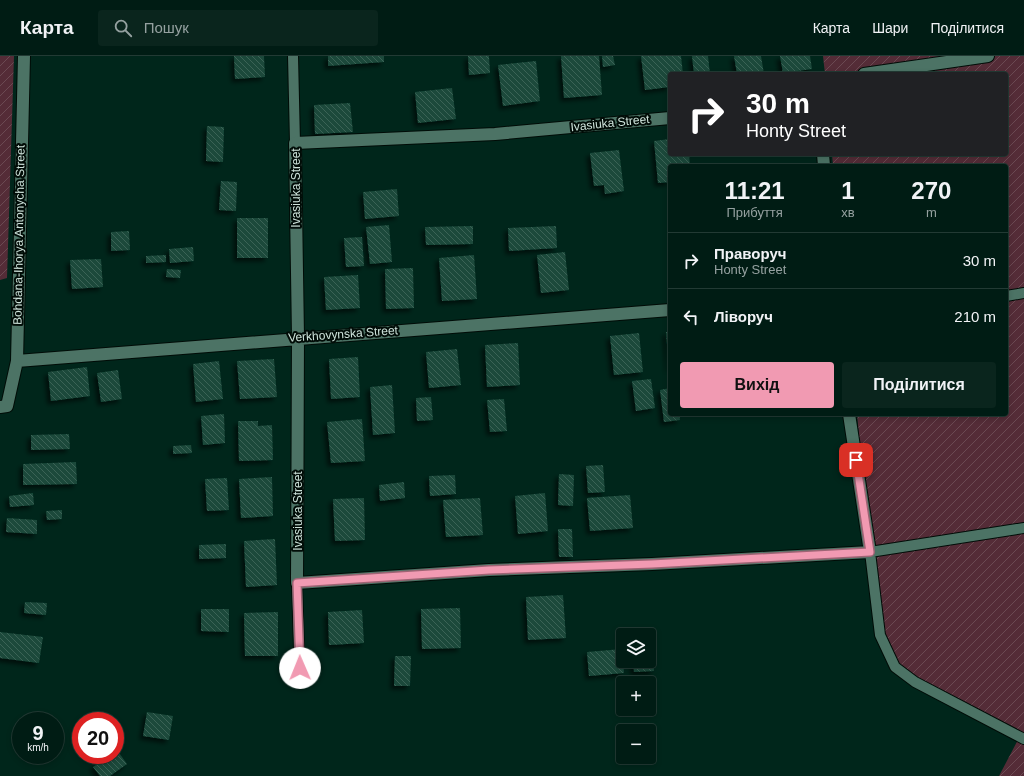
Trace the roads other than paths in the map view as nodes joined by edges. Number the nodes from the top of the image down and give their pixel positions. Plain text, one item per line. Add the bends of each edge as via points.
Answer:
1 (24, 56) edge
2 (293, 56) edge
3 (988, 56) edge
4 (878, 72) edge
5 (668, 118) edge
6 (295, 143) junction
7 (1024, 293) edge
8 (1008, 296) edge
9 (668, 310) edge
10 (298, 337) junction
11 (17, 361) junction
12 (0, 407) edge
13 (849, 416) edge
14 (1024, 528) edge
15 (870, 552) junction
16 (297, 583) junction
17 (300, 683) dead end
18 (1024, 739) edge

1 - 11 street, Bohdana-Ihorya Antonycha Street
2 - 6 lane
3 - 4 street
5 - 6 street, Ivasiuka Street via 495,134
6 - 10 street, Ivasiuka Street
7 - 8 lane
9 - 10 street, Verkhovynska Street
10 - 11 street, Verkhovynska Street
10 - 16 street, Ivasiuka Street
11 - 12 street, Bohdana-Ihorya Antonycha Street via 7,406
13 - 15 street
14 - 15 lane
15 - 16 street via 489,570
15 - 18 lane via 880,635 895,667 915,682
16 - 17 lane

